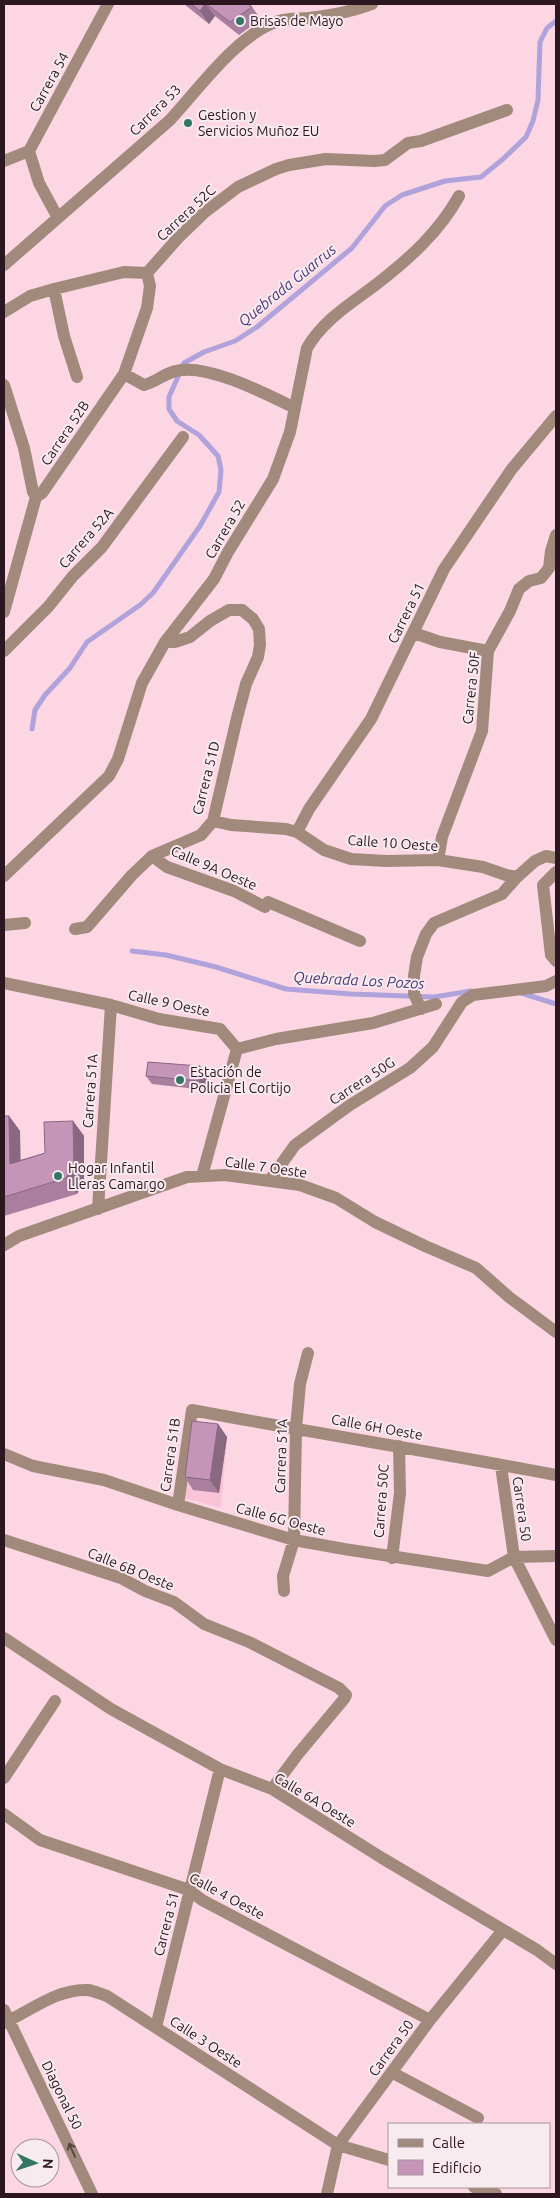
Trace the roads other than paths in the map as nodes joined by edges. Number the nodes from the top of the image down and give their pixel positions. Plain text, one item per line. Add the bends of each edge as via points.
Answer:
1 (108, 4) edge
2 (372, 4) edge
3 (506, 110) dead end
4 (29, 151) junction
5 (4, 161) edge
6 (459, 196) dead end
7 (58, 218) junction
8 (4, 265) edge
9 (147, 273) junction
10 (54, 288) junction
11 (4, 312) edge
12 (124, 374) junction
13 (77, 377) dead end
14 (4, 385) edge
15 (295, 408) junction
16 (556, 416) edge
17 (183, 437) dead end
18 (36, 497) junction
19 (555, 543) edge
20 (4, 612) edge
21 (414, 633) junction
22 (165, 642) junction
23 (4, 651) edge
24 (488, 651) junction
25 (213, 821) junction
26 (297, 832) junction
27 (152, 856) junction
28 (556, 858) edge
29 (438, 860) junction
30 (556, 872) edge
31 (4, 876) edge
32 (517, 877) junction
33 (25, 923) dead end
34 (4, 924) edge
35 (74, 929) dead end
36 (360, 941) dead end
37 (556, 961) edge
38 (556, 981) edge
39 (4, 983) edge
40 (436, 1004) dead end
41 (111, 1005) junction
42 (421, 1009) junction
43 (237, 1049) junction
44 (202, 1176) junction
45 (270, 1180) junction
46 (98, 1209) junction
47 (4, 1246) edge
48 (556, 1332) edge
49 (308, 1353) dead end
50 (192, 1410) joint
51 (296, 1428) junction
52 (399, 1446) junction
53 (4, 1454) edge
54 (501, 1466) junction
55 (556, 1476) edge
56 (178, 1505) junction
57 (4, 1540) edge
58 (294, 1540) junction
59 (556, 1556) edge
60 (392, 1558) junction
61 (514, 1558) junction
62 (284, 1591) dead end
63 (4, 1638) edge
64 (556, 1640) edge
65 (55, 1701) dead end
66 (220, 1769) junction
67 (4, 1778) edge
68 (272, 1789) junction
69 (4, 1814) edge
70 (189, 1890) junction
71 (503, 1930) junction
72 (556, 1964) edge
73 (5, 2018) edge
74 (430, 2020) junction
75 (156, 2027) junction
76 (392, 2073) junction
77 (478, 2118) dead end
78 (338, 2145) junction
79 (388, 2160) edge
80 (477, 2188) edge
81 (92, 2194) edge
82 (327, 2194) edge
83 (496, 2194) edge

1 - 4 street, Carrera 54
2 - 7 street, Carrera 53 via 350,13 280,20 263,27 204,79 170,120
3 - 9 street, Carrera 52C via 408,143 385,160 326,159 276,169 238,187 205,212
4 - 5 street
4 - 7 street via 39,183
6 - 15 street, Carrera 52 via 450,213 414,253 327,321 314,337 307,348
7 - 8 street, Carrera 53
9 - 10 street via 124,272
9 - 12 street, Carrera 52B via 150,286 147,308
10 - 11 street via 30,296
10 - 13 street
12 - 15 street via 144,385 173,371 190,368 230,380
12 - 18 street, Carrera 52B via 42,493
14 - 18 street
15 - 22 street, Carrera 52 via 273,478 214,579
16 - 21 street, Carrera 51 via 511,470 444,569
17 - 23 street, Carrera 52A via 102,547
18 - 20 street, Carrera 52B
19 - 24 street, Carrera 50F via 548,568 541,578 519,589
21 - 24 street via 440,642
21 - 26 street, Carrera 51 via 371,719 309,809
22 - 25 street, Carrera 51D via 190,637 210,620 229,610 242,610 254,619 259,628 258,657 246,684
22 - 31 street, Carrera 52 via 140,686 118,759 108,776
24 - 29 street, Carrera 50F via 482,731 442,837
25 - 26 street, Calle 10 Oeste
25 - 27 street, Carrera 51D via 201,835
26 - 29 street, Calle 10 Oeste via 324,850 351,859
27 - 35 street, Carrera 51D via 86,927
27 - 36 street, Calle 9A Oeste via 166,868
28 - 32 street via 546,856
29 - 32 street, Calle 10 Oeste via 483,867
30 - 37 street via 542,885 551,955
32 - 42 street via 502,894 434,922 417,957 414,976 414,994
33 - 34 street
38 - 45 street, Carrera 50G via 546,986 473,995 462,1002 433,1047 410,1068 350,1105 295,1146
39 - 41 street, Calle 9 Oeste
40 - 42 street
41 - 43 street, Calle 9 Oeste via 159,1019 220,1029
41 - 46 street, Carrera 51A
42 - 43 street via 373,1023
43 - 44 street
44 - 45 street, Calle 7 Oeste
44 - 46 street, Calle 7 Oeste via 187,1177
45 - 48 street, Calle 7 Oeste via 300,1185 336,1198 375,1222 476,1268
46 - 47 street, Calle 7 Oeste via 19,1236
49 - 51 street, Carrera 51A via 300,1384
50 - 51 street, Calle 6H Oeste
50 - 56 street, Carrera 51B
51 - 52 street, Calle 6H Oeste
51 - 58 street, Carrera 51A
52 - 54 street, Calle 6H Oeste
52 - 60 street, Carrera 50C via 400,1493
53 - 56 street, Calle 6G Oeste via 33,1466 104,1480
54 - 55 street, Calle 6H Oeste
54 - 61 street, Carrera 50
56 - 58 street, Calle 6G Oeste
57 - 68 street, Calle 6B Oeste via 121,1578 174,1602 204,1624 335,1684 346,1695
58 - 60 street, Calle 6G Oeste
58 - 62 street, Carrera 51A via 283,1576
59 - 61 street, Calle 6G Oeste
60 - 61 street, Calle 6G Oeste via 488,1571
61 - 64 street, Carrera 50
63 - 66 street, Calle 6A Oeste via 97,1700
65 - 67 street
66 - 68 street, Calle 6A Oeste
66 - 70 street, Carrera 51
68 - 71 street, Calle 6A Oeste
69 - 70 street, Calle 4 Oeste via 40,1840
70 - 74 street, Calle 4 Oeste via 202,1900
70 - 75 street, Carrera 51
71 - 72 street, Calle 6A Oeste
71 - 74 street, Carrera 50
73 - 75 street, Calle 3 Oeste via 70,1992 88,1990 107,1996
81 -> 73 street, Diagonal 50
74 - 76 street, Carrera 50
75 - 78 street, Calle 3 Oeste
76 - 77 street
76 - 78 street, Carrera 50
78 - 79 street, Calle 3 Oeste
78 - 82 street, Carrera 50
80 - 83 street

